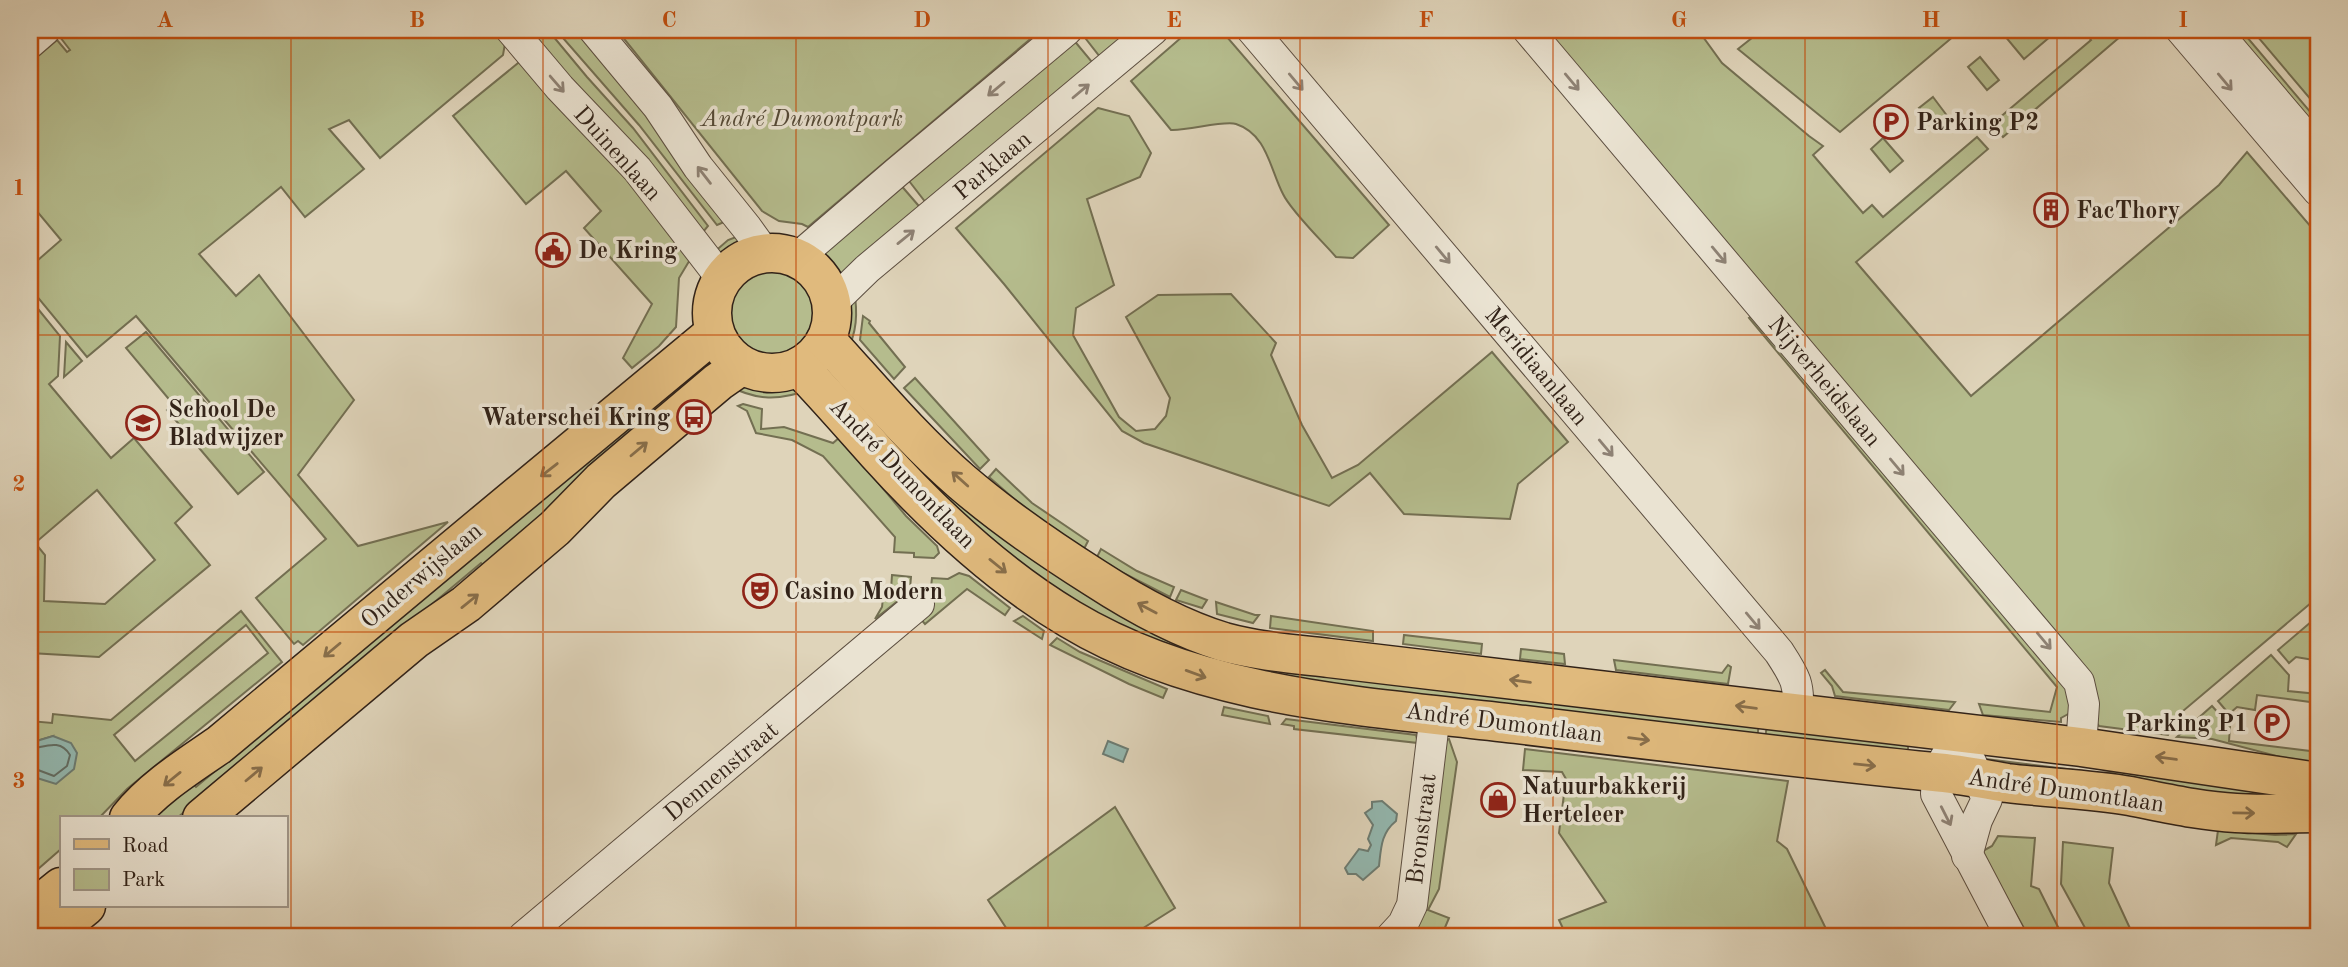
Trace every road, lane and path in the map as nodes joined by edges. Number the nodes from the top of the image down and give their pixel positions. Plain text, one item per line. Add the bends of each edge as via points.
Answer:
1 (46, 30) edge
2 (511, 30) edge
3 (594, 30) edge
4 (1067, 30) edge
5 (1153, 30) edge
6 (1252, 30) edge
7 (1528, 30) edge
8 (2181, 30) edge
9 (2215, 30) edge
10 (30, 43) edge
11 (2318, 151) edge
12 (2318, 191) edge
13 (781, 256) junction
14 (722, 279) junction
15 (832, 303) junction
16 (714, 333) junction
17 (826, 340) junction
18 (741, 366) junction
19 (799, 367) junction
20 (919, 604) dead end
21 (1797, 713) junction
22 (1435, 714) junction
23 (1960, 732) junction
24 (2081, 747) junction
25 (1937, 772) junction
26 (1976, 777) junction
27 (2318, 782) edge
28 (2318, 813) edge
29 (131, 816) edge
30 (204, 816) edge
31 (1967, 856) junction
32 (60, 888) edge
33 (84, 908) edge
34 (30, 912) edge
35 (48, 937) edge
36 (523, 937) edge
37 (1391, 937) edge
38 (2011, 937) edge

1 - 10 street
2 -> 14 street, Duinenlaan via 637,169
13 -> 3 street, Duinenlaan via 747,228
4 -> 13 street via 897,172
15 -> 5 street, Parklaan
6 -> 21 street, Meridiaanlaan via 1779,652 1800,693
7 -> 24 street, Nijverheidslaan via 2079,682 2084,704
8 -> 12 street
9 - 11 street
13 - 14 main road via 748,257
13 - 15 main road via 813,269
14 - 16 main road via 712,305
15 - 17 main road
16 - 18 main road via 725,352
16 -> 29 main road, Onderwijslaan
17 - 19 main road via 815,356
21 -> 17 main road, André Dumontlaan via 1281,652 1225,642 1187,628 1116,592 1054,552 960,481
18 - 19 main road via 760,373
30 -> 18 main road, Onderwijslaan via 414,640 466,604 555,528 601,481
19 -> 22 main road, André Dumontlaan via 933,511 1030,592 1072,620 1141,654 1209,678 1285,694
20 - 36 street, Dennenstraat
21 - 23 main road, André Dumontlaan
22 -> 25 main road, André Dumontlaan
22 - 37 street, Bronstraat via 1412,905
23 - 24 main road, André Dumontlaan
23 - 25 street
23 - 26 street
27 -> 24 main road, André Dumontlaan
25 - 26 main road, André Dumontlaan
25 -> 31 street via 1936,794
26 -> 28 main road, André Dumontlaan via 2239,814
26 - 31 street via 1987,799
31 - 38 street
32 - 34 main road
33 - 35 main road

